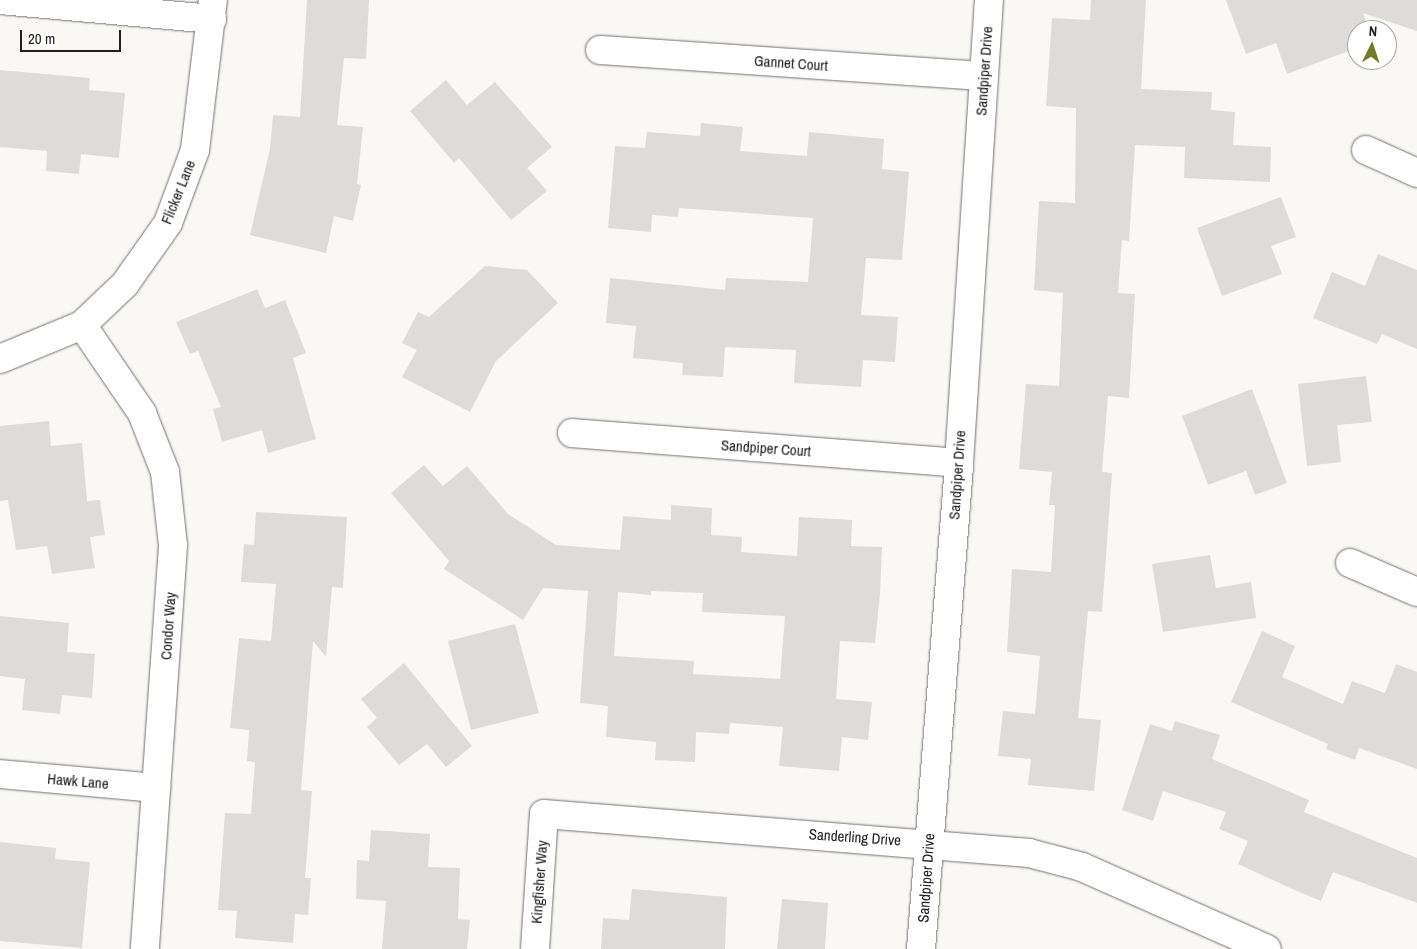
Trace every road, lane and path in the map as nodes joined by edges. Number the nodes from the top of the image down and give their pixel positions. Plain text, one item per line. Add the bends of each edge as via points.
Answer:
1 (0, 0) edge
2 (989, 0) edge
3 (212, 9) edge
4 (600, 50) dead end
5 (983, 76) junction
6 (1366, 150) dead end
7 (1417, 173) edge
8 (82, 325) junction
9 (0, 359) edge
10 (572, 433) dead end
11 (959, 463) junction
12 (1350, 563) dead end
13 (1417, 592) edge
14 (0, 774) edge
15 (156, 788) junction
16 (544, 814) joint
17 (929, 843) junction
18 (145, 949) edge
19 (535, 949) edge
20 (921, 949) edge
21 (1267, 949) edge

1 - 3 street
2 - 5 street, Sandpiper Drive
3 - 8 street, Flicker Lane via 195,150 168,223 125,284
4 - 5 street, Gannet Court
5 - 11 street, Sandpiper Drive
6 - 7 street
8 - 9 street, Flicker Lane
8 - 15 street, Condor Way via 142,413 165,472 174,546
10 - 11 street, Sandpiper Court
11 - 17 street, Sandpiper Drive
12 - 13 street
14 - 15 street, Hawk Lane
15 - 18 street, Condor Way
16 - 17 street, Sanderling Drive
16 - 19 street, Kingfisher Way
17 - 20 street, Sandpiper Drive
17 - 21 street, Sanderling Drive via 1029,853 1082,867

